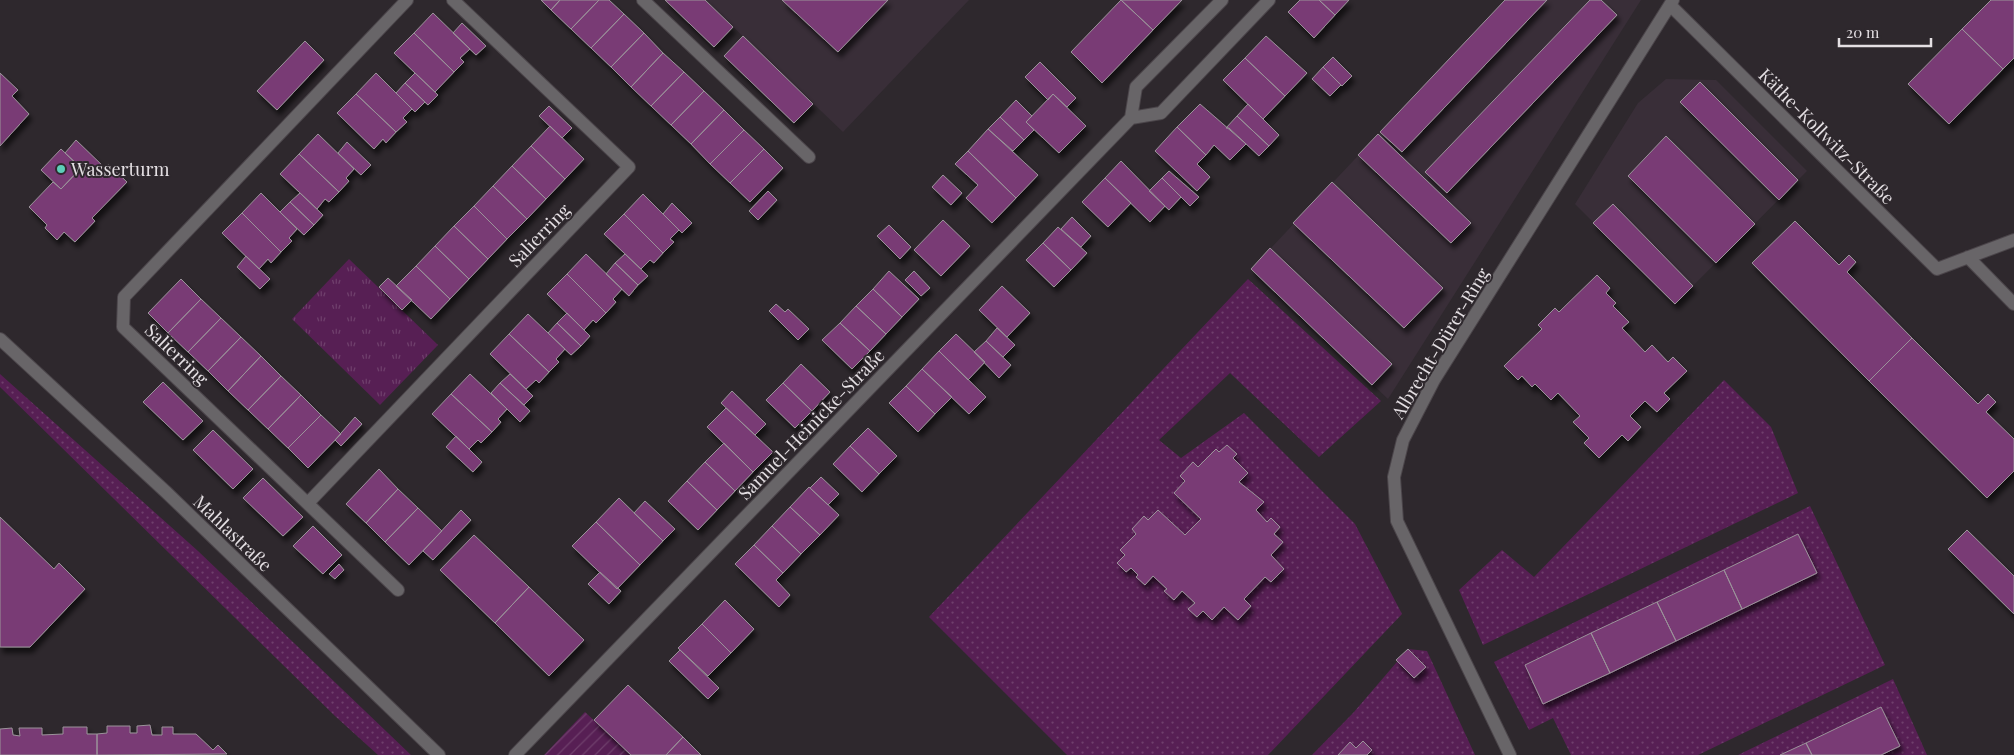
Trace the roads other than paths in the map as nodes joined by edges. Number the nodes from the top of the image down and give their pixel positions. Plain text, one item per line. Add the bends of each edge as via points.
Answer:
1 (407, 0) edge
2 (453, 0) edge
3 (643, 0) edge
4 (1222, 0) edge
5 (1269, 0) edge
6 (1671, 2) edge
7 (1131, 118) junction
8 (809, 157) dead end
9 (2014, 240) edge
10 (1968, 258) junction
11 (2014, 304) edge
12 (0, 339) edge
13 (308, 503) junction
14 (398, 590) dead end
15 (439, 755) edge
16 (515, 755) edge
17 (1510, 755) edge

1 - 13 street, Salierring via 124,297 123,327
2 - 13 street, Salierring via 628,167
3 - 8 street
4 - 7 street via 1136,87
5 - 7 street via 1161,113
6 - 10 street, Käthe-Kollwitz-Straße via 1937,269
6 - 17 street, Albrecht-Dürer-Ring via 1434,380 1403,440 1394,477 1397,521
7 - 16 street, Samuel-Heinicke-Straße
9 - 10 street, Käthe-Kollwitz-Straße
10 - 11 street
12 - 15 street, Mahlastraße via 166,492
13 - 14 street, Salierring

